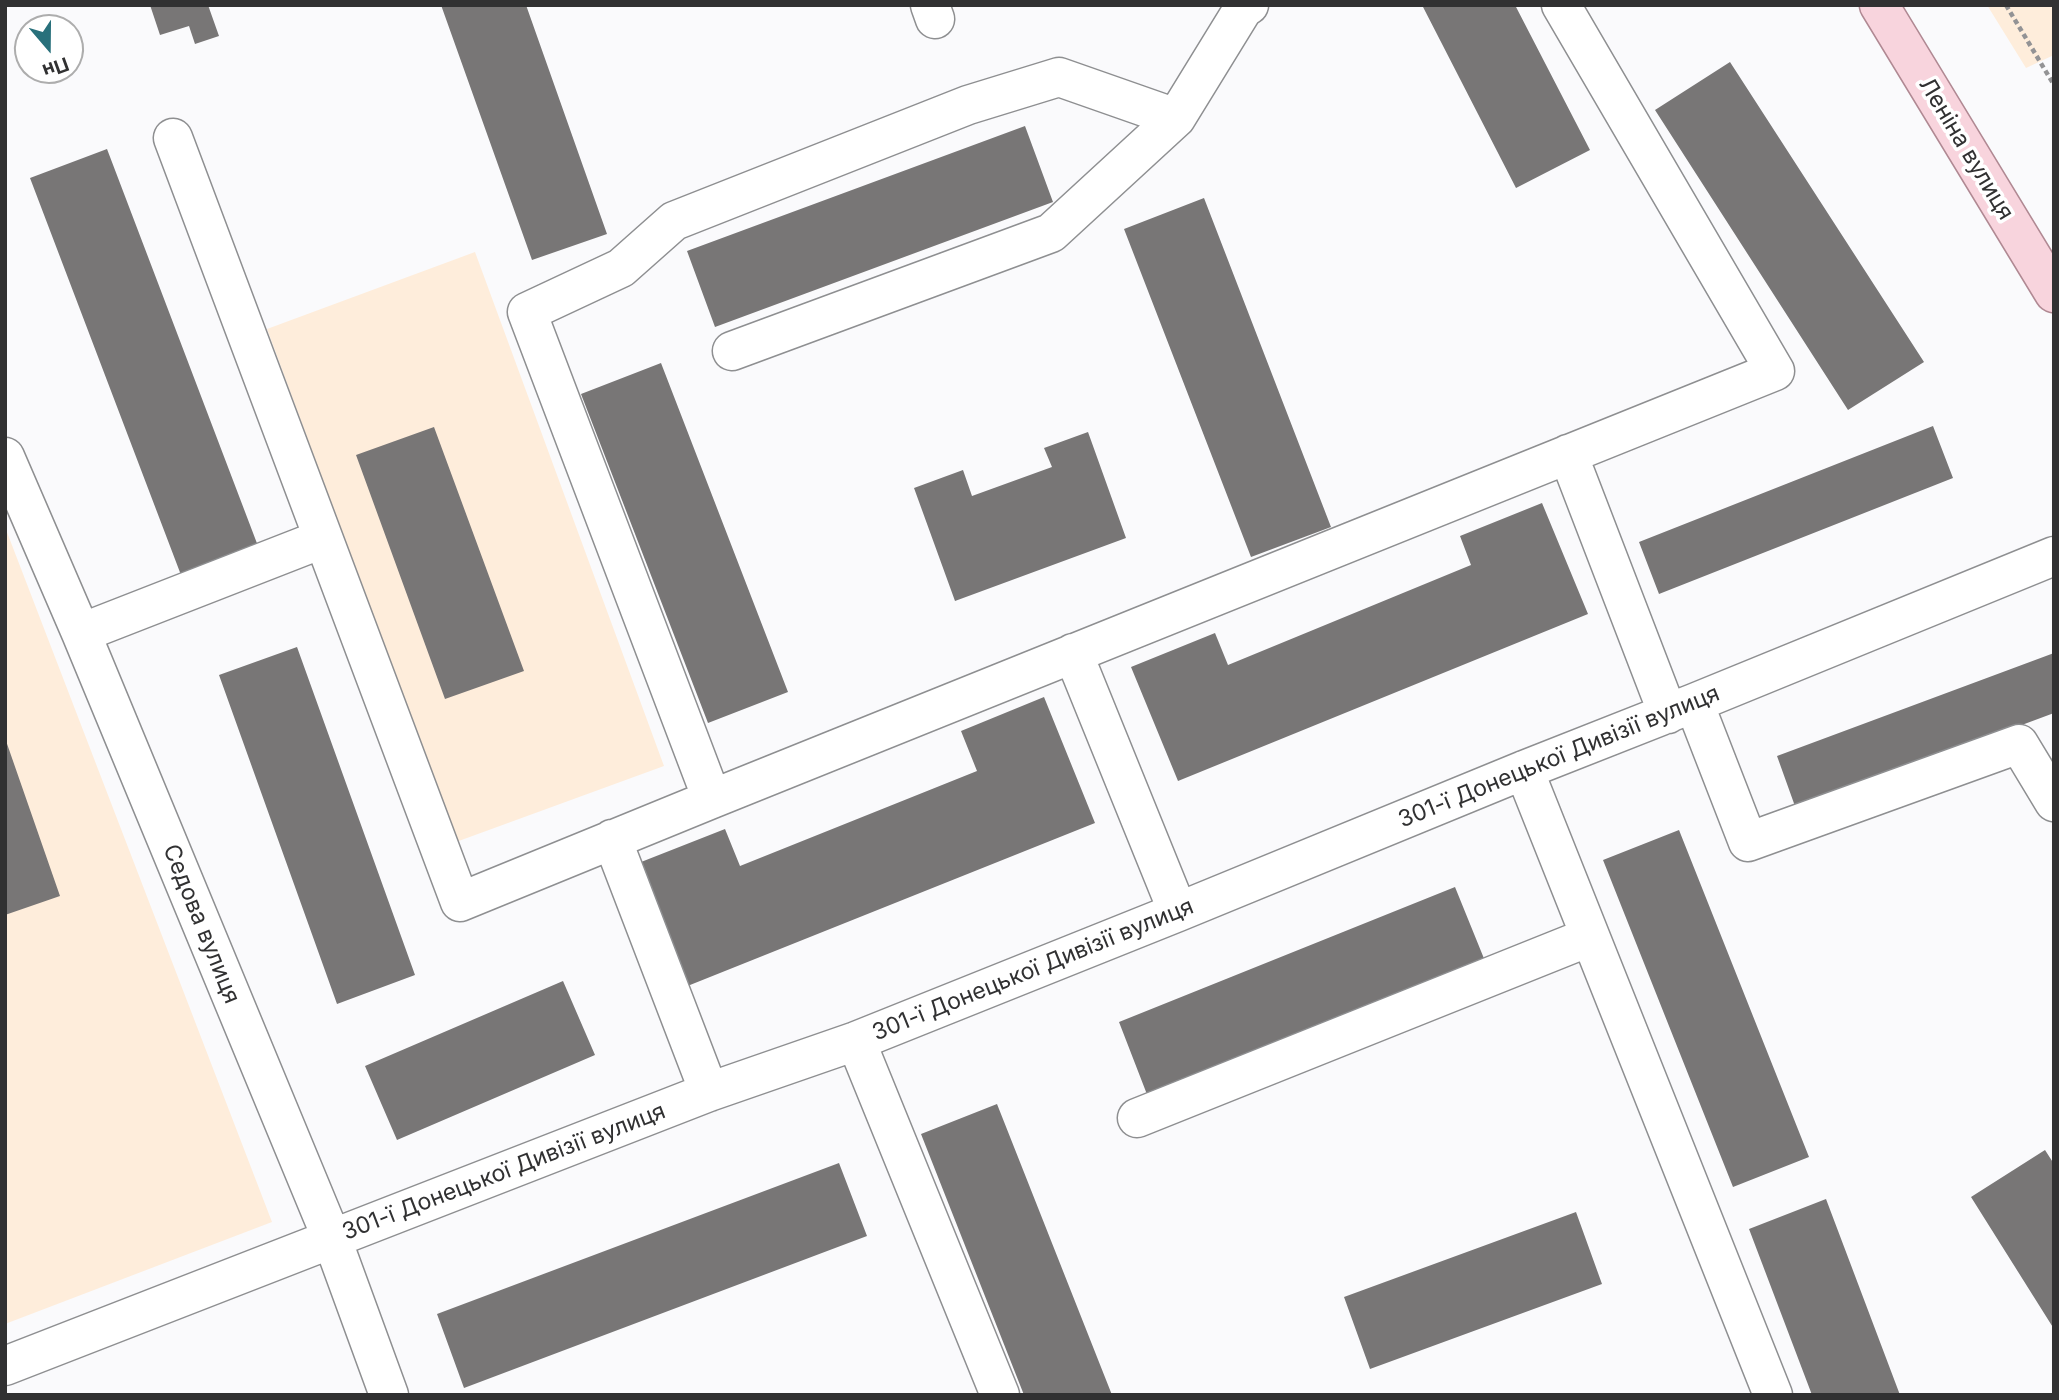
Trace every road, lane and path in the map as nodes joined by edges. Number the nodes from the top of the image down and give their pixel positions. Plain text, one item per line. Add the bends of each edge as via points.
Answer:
1 (1249, 5) edge
2 (1561, 5) edge
3 (1879, 5) edge
4 (2006, 5) edge
5 (2054, 85) edge
6 (1176, 118) junction
7 (173, 138) dead end
8 (2054, 293) edge
9 (732, 351) dead end
10 (1568, 454) junction
11 (9, 478) edge
12 (322, 539) junction
13 (2054, 556) edge
14 (80, 632) junction
15 (1073, 653) junction
16 (1681, 709) junction
17 (1524, 770) junction
18 (712, 799) junction
19 (2054, 802) edge
20 (612, 839) junction
21 (1178, 912) junction
22 (1589, 937) junction
23 (856, 1041) junction
24 (709, 1092) junction
25 (1137, 1118) dead end
26 (332, 1239) junction
27 (5, 1366) edge
28 (389, 1395) edge
29 (1000, 1395) edge
30 (1773, 1395) edge

1 - 6 street
2 - 10 street via 1775,371
3 - 8 main road, Леніна вулиця
4 - 5 path
6 - 9 street via 1051,233
6 - 18 street via 1059,77 968,104 674,221 621,268 527,312
7 - 12 street
10 - 15 street
10 - 16 street
11 - 14 street, Седова вулиця
12 - 14 street
12 - 20 street via 460,902
13 - 16 street, 301-ї Донецької Дивізії вулиця
14 - 26 street, Седова вулиця
15 - 18 street
15 - 21 street
16 - 17 street, 301-ї Донецької Дивізії вулиця
16 - 19 street via 1748,842 2019,744
17 - 21 street, 301-ї Донецької Дивізії вулиця
17 - 22 street
18 - 20 street
20 - 24 street
21 - 23 street, 301-ї Донецької Дивізії вулиця
22 - 25 street
22 - 30 street
23 - 24 street, 301-ї Донецької Дивізії вулиця
23 - 29 street
24 - 26 street, 301-ї Донецької Дивізії вулиця
26 - 27 street, 301-ї Донецької Дивізії вулиця
26 - 28 street, Седова вулиця

